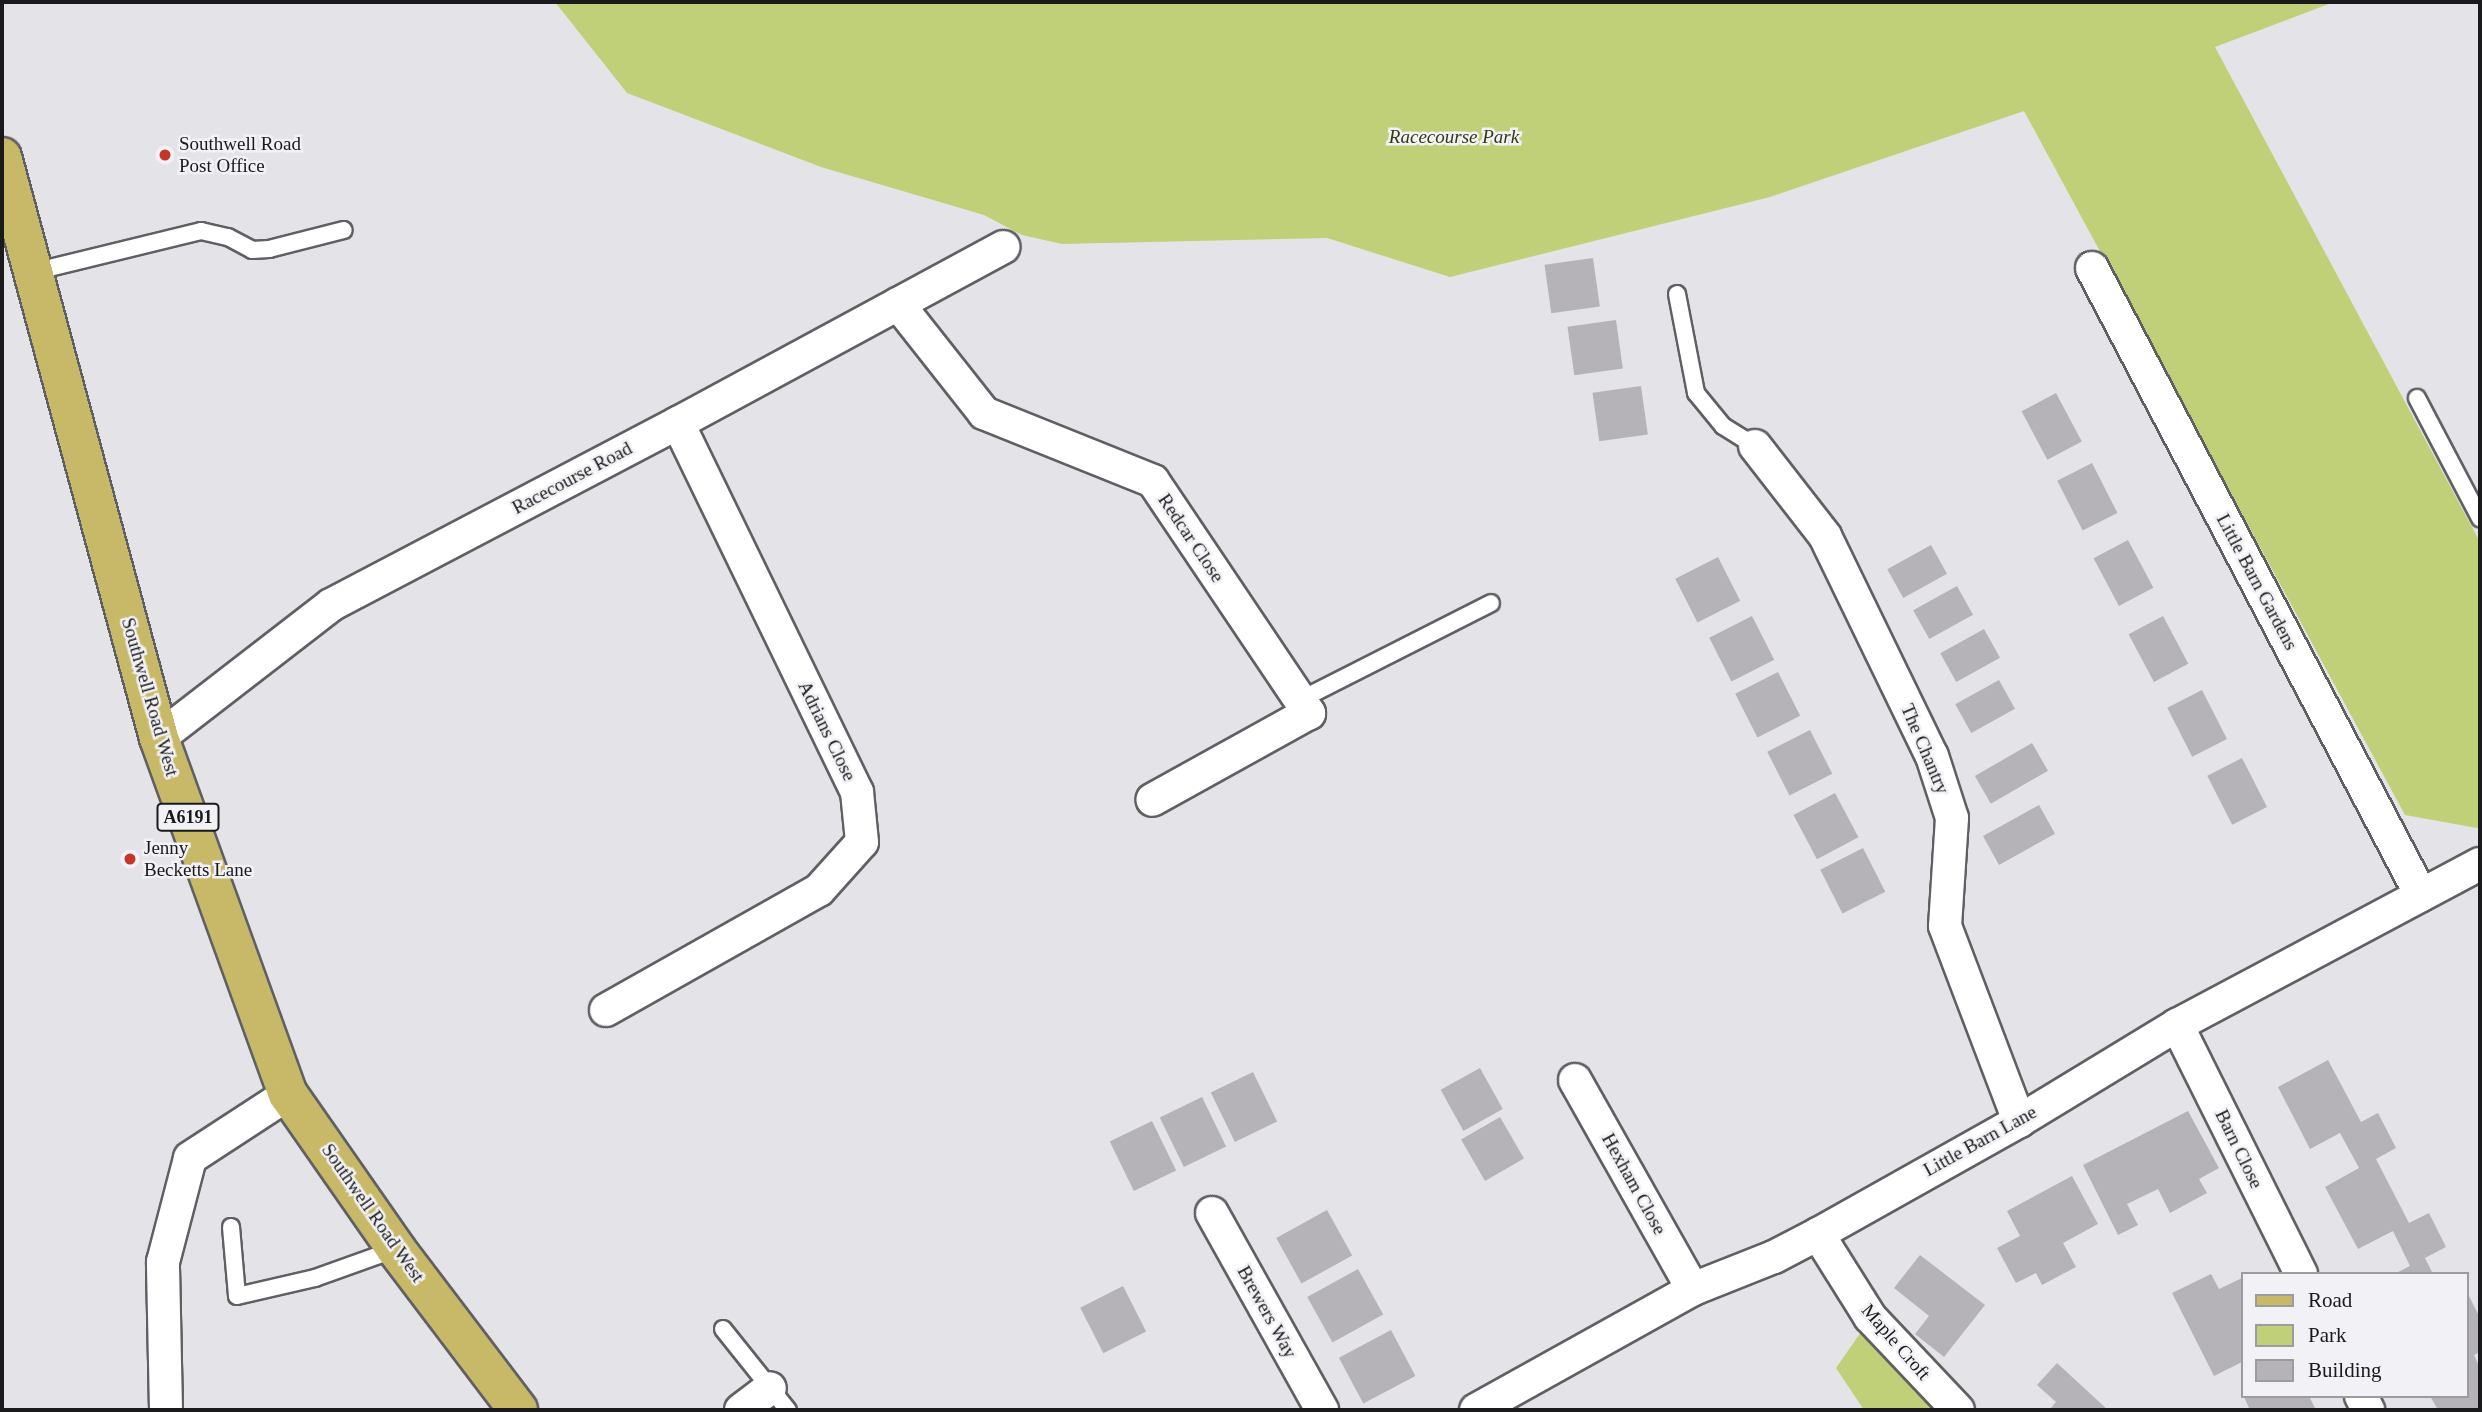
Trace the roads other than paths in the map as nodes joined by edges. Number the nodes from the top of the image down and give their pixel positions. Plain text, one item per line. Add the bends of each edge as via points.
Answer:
1 (2, 157) edge
2 (344, 230) dead end
3 (1003, 247) dead end
4 (2092, 268) dead end
5 (33, 272) junction
6 (1677, 294) dead end
7 (898, 304) junction
8 (2417, 398) dead end
9 (678, 423) junction
10 (1755, 446) joint
11 (2480, 518) edge
12 (1491, 603) dead end
13 (1300, 700) junction
14 (159, 737) junction
15 (1152, 800) dead end
16 (2480, 864) edge
17 (2421, 895) junction
18 (606, 1010) dead end
19 (2177, 1025) junction
20 (1575, 1080) dead end
21 (289, 1094) junction
22 (2019, 1121) junction
23 (1212, 1213) dead end
24 (231, 1227) dead end
25 (1818, 1234) junction
26 (396, 1249) junction
27 (2300, 1272) edge
28 (1693, 1289) junction
29 (723, 1329) dead end
30 (779, 1399) edge
31 (166, 1410) edge
32 (518, 1410) edge
33 (741, 1410) edge
34 (1322, 1410) edge
35 (1476, 1410) edge
36 (1958, 1410) edge

1 - 5 main road, Southwell Road West / A6191
2 - 5 lane via 252,250 228,237 201,231
3 - 7 street, Racecourse Road
4 - 17 street, Little Barn Gardens
5 - 14 main road, Southwell Road West / A6191
6 - 10 lane via 1696,393 1723,426
7 - 9 street, Racecourse Road
7 - 13 street, Redcar Close via 984,413 1153,481
8 - 11 lane
9 - 14 street, Racecourse Road via 331,605
9 - 18 street, Adrians Close via 857,792 862,842 819,890
10 - 22 street, The Chantry via 1825,536 1932,756 1952,818 1945,926
12 - 13 lane
13 - 15 street via 1309,713
14 - 21 main road, Southwell Road West / A6191
16 - 17 street, Little Barn Lane
17 - 19 street, Little Barn Lane
19 - 22 street, Little Barn Lane
19 - 27 street, Barn Close
20 - 28 street, Hexham Close
21 - 26 main road, Southwell Road West / A6191
21 - 31 street via 190,1158 163,1262
22 - 25 street, Little Barn Lane
23 - 34 street, Brewers Way
24 - 26 lane via 237,1296 315,1278
25 - 28 street, Little Barn Lane
25 - 36 street, Maple Croft via 1870,1317
26 - 32 main road, Southwell Road West / A6191
28 - 35 street, Little Barn Lane
29 - 30 lane
30 - 33 street

